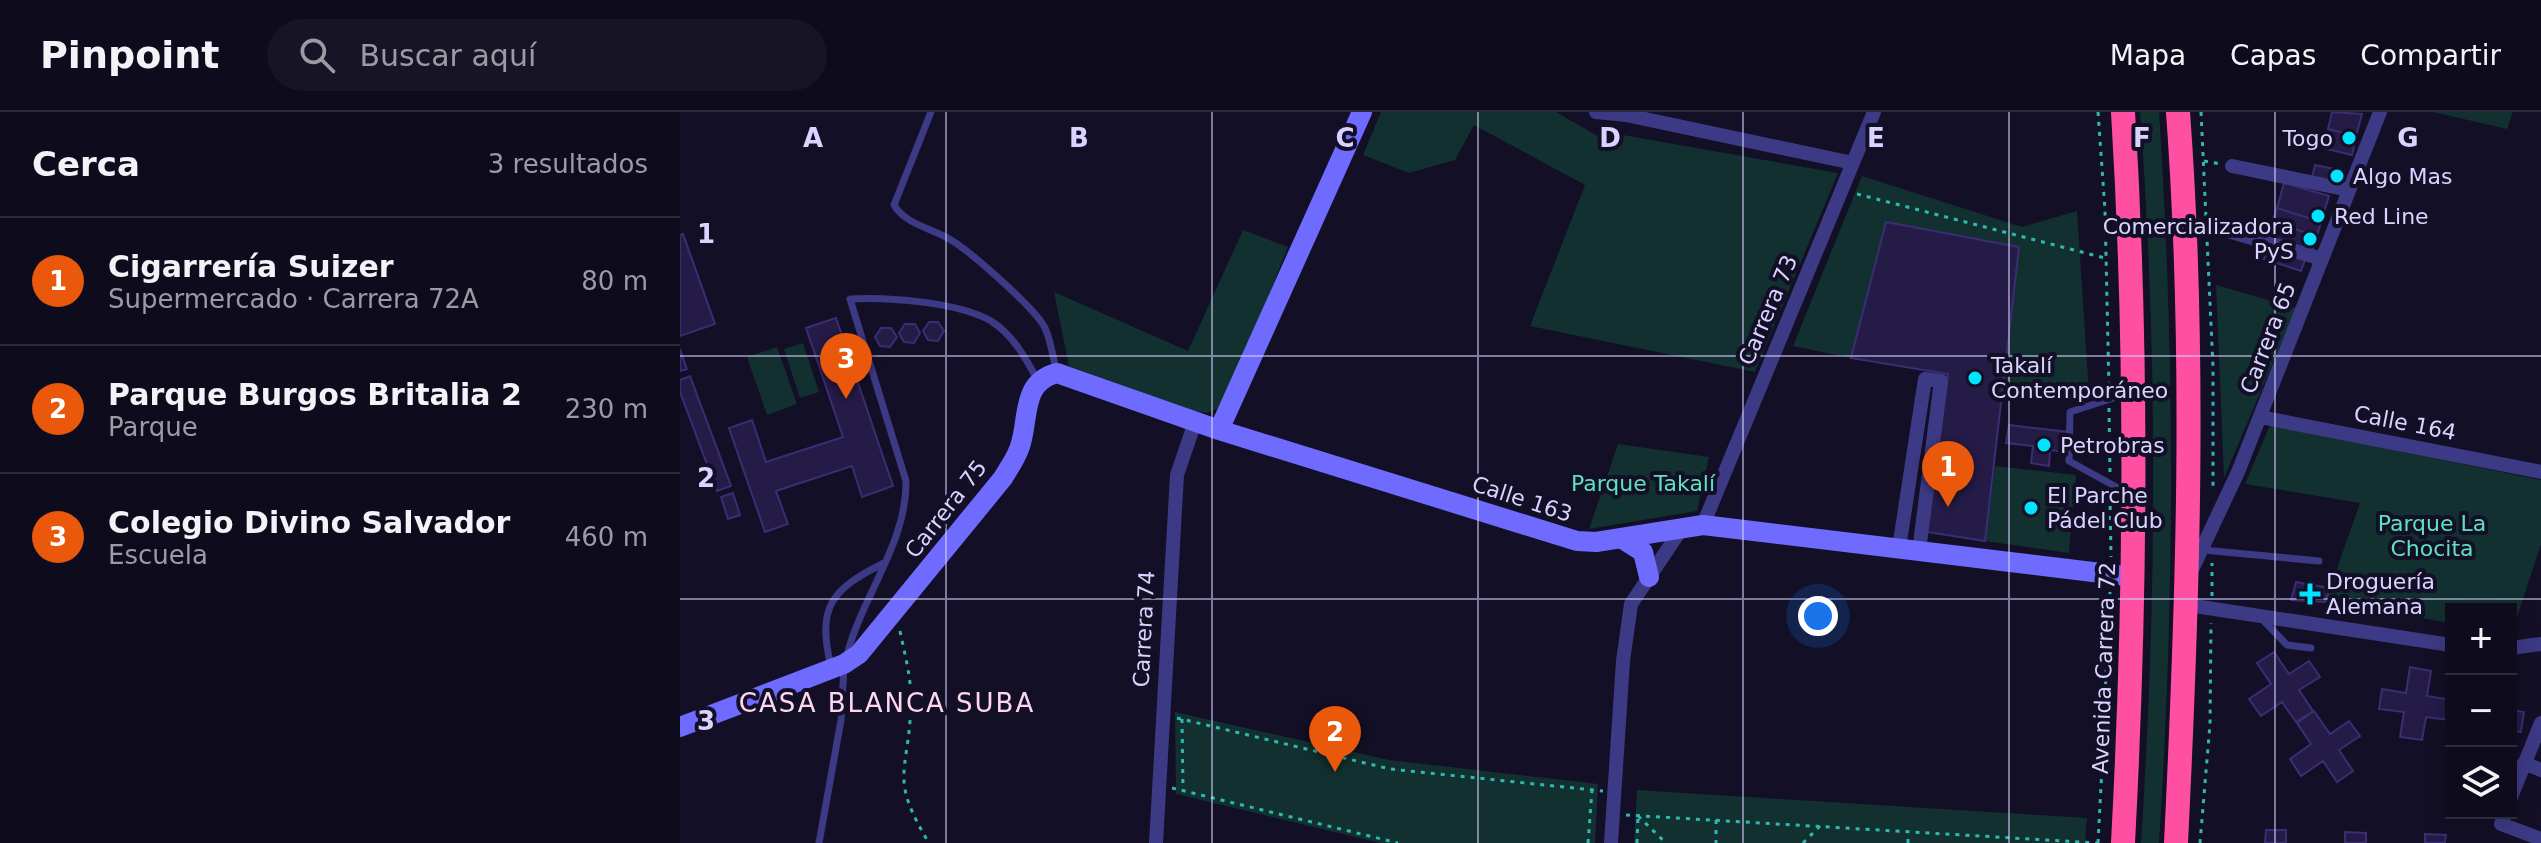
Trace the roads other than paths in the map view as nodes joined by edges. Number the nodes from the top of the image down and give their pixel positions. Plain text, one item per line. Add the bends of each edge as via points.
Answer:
1 (931, 112) edge
2 (1362, 112) edge
3 (1596, 112) edge
4 (1874, 112) edge
5 (2123, 112) edge
6 (2178, 112) edge
7 (2380, 112) edge
8 (1853, 163) junction
9 (2232, 166) dead end
10 (2349, 190) junction
11 (2228, 231) dead end
12 (2322, 259) junction
13 (1048, 377) junction
14 (2134, 390) junction
15 (2260, 417) junction
16 (1195, 422) junction
17 (1219, 430) junction
18 (2541, 472) edge
19 (2135, 498) junction
20 (1906, 503) junction
21 (1925, 505) junction
22 (1703, 525) junction
23 (1682, 528) junction
24 (1621, 538) junction
25 (1909, 549) junction
26 (2208, 551) junction
27 (2319, 561) dead end
28 (884, 563) junction
29 (1649, 577) junction
30 (2134, 577) junction
31 (2188, 577) junction
32 (2200, 607) junction
33 (2259, 615) junction
34 (2445, 644) edge
35 (2541, 644) edge
36 (2517, 647) edge
37 (2311, 648) dead end
38 (838, 666) junction
39 (2541, 723) edge
40 (680, 727) edge
41 (2524, 763) junction
42 (2541, 770) edge
43 (2517, 781) edge
44 (2501, 820) edge
45 (2541, 839) edge
46 (819, 843) edge
47 (1156, 843) edge
48 (1611, 843) edge
49 (2123, 843) edge
50 (2176, 843) edge

1 - 13 lane via 894,205 912,222 950,239 975,258 1044,326
2 - 17 street
3 - 8 street
4 - 8 street, Carrera 73
5 - 14 highway, Avenida Carrera 72
6 - 31 highway via 2188,291
7 - 10 street, Carrera 65
8 - 22 street, Carrera 73
9 - 10 street
10 - 12 street, Carrera 65
11 - 12 street
12 - 15 street, Carrera 65
13 - 16 street, Calle 163
13 - 28 lane via 990,320 927,303 850,299 906,481 904,517
13 - 38 street, Carrera 75 via 1031,390 1018,453 1003,478 859,654
14 - 19 highway, Avenida Carrera 72
14 - 19 lane via 2070,412 2069,461
15 - 18 street, Calle 164
15 - 26 street, Carrera 65
16 - 17 street, Calle 163
16 - 47 street, Carrera 74 via 1177,475
17 - 24 street, Calle 163 via 1560,537 1596,542
19 - 30 highway, Avenida Carrera 72
20 - 21 street
20 - 21 street via 1925,379 1941,381
20 - 25 street
21 - 25 street
22 - 23 street, Calle 163
22 - 25 street, Calle 163
23 - 24 street, Calle 163
23 - 29 street
24 - 29 street via 1643,552
25 - 30 street, Calle 163
26 - 27 lane
26 - 31 street, Carrera 65
28 - 38 lane
28 - 38 lane via 850,583 826,610 824,629
29 - 48 street via 1631,604
30 - 49 highway, Avenida Carrera 72
31 - 32 highway
32 - 33 street
32 - 50 highway
33 - 34 street
33 - 37 lane via 2287,645
35 - 36 street
38 - 40 street
38 - 46 lane via 841,720
39 - 41 street
41 - 42 street
41 - 43 street
44 - 45 street

